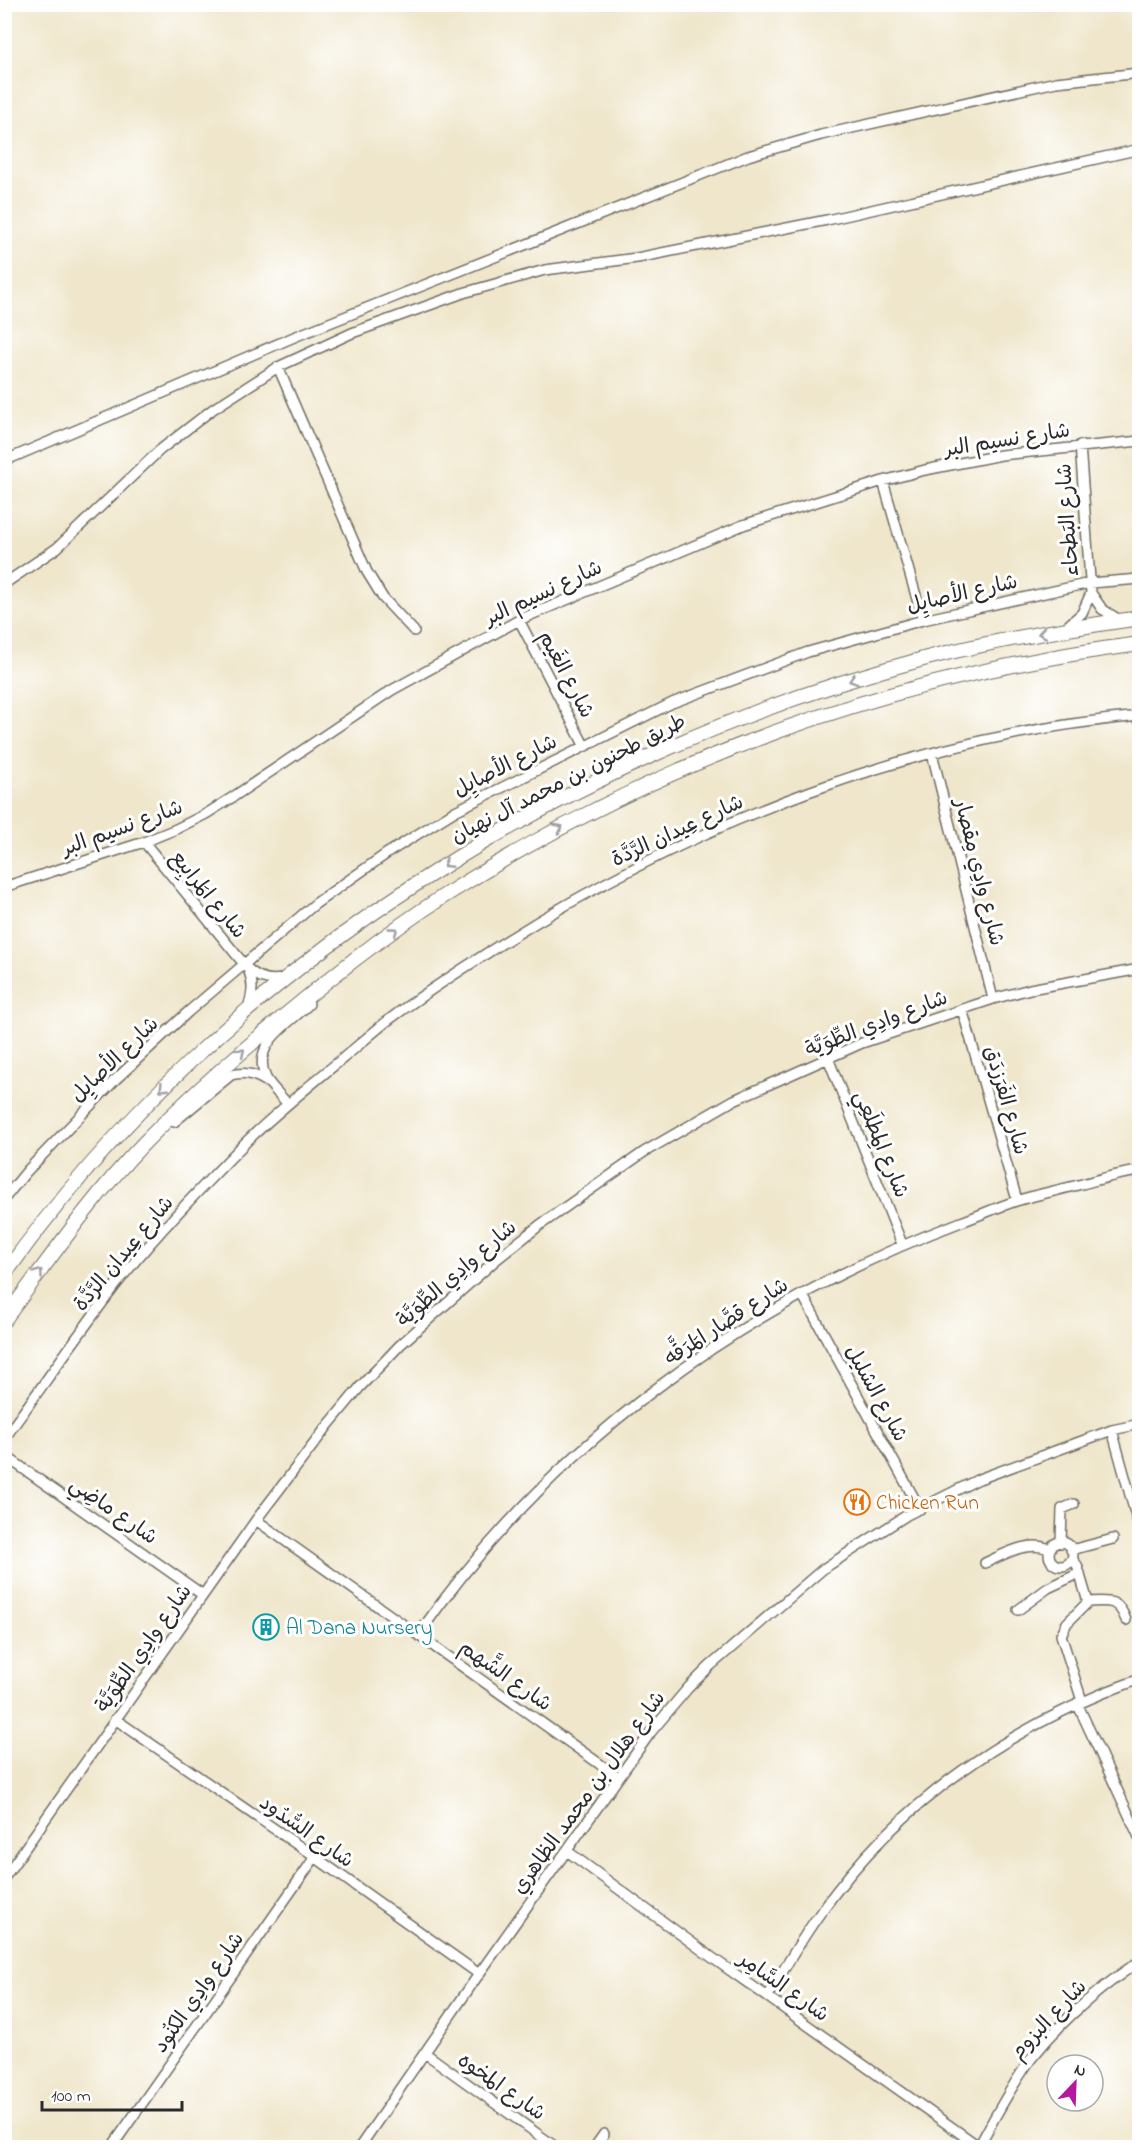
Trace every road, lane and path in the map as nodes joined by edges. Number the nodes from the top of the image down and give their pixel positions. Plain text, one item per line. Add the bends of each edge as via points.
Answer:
1 (1140, 74) edge
2 (1140, 149) edge
3 (278, 366) junction
4 (1140, 441) edge
5 (1080, 445) junction
6 (4, 461) edge
7 (883, 481) junction
8 (1140, 579) edge
9 (4, 584) edge
10 (1090, 588) junction
11 (1140, 618) edge
12 (519, 620) junction
13 (923, 620) junction
14 (1121, 621) junction
15 (1065, 629) junction
16 (414, 631) dead end
17 (1140, 644) edge
18 (1140, 716) edge
19 (584, 745) junction
20 (932, 753) junction
21 (144, 842) junction
22 (4, 887) edge
23 (246, 967) junction
24 (1140, 969) edge
25 (290, 976) junction
26 (324, 982) junction
27 (993, 999) junction
28 (962, 1009) junction
29 (247, 1010) junction
30 (828, 1058) junction
31 (270, 1084) junction
32 (287, 1103) junction
33 (143, 1144) junction
34 (1140, 1171) edge
35 (4, 1199) edge
36 (1017, 1200) junction
37 (902, 1244) junction
38 (4, 1275) edge
39 (802, 1293) junction
40 (4, 1320) edge
41 (1140, 1424) edge
42 (1112, 1430) junction
43 (4, 1439) edge
44 (4, 1455) edge
45 (1074, 1504) dead end
46 (920, 1509) junction
47 (256, 1520) junction
48 (1140, 1531) edge
49 (1113, 1539) dead end
50 (1061, 1543) junction
51 (1049, 1549) junction
52 (1072, 1554) junction
53 (985, 1563) dead end
54 (1080, 1573) junction
55 (203, 1595) junction
56 (1088, 1602) junction
57 (1018, 1610) dead end
58 (1126, 1620) dead end
59 (418, 1635) junction
60 (1140, 1678) edge
61 (1079, 1702) junction
62 (114, 1719) junction
63 (618, 1777) junction
64 (1140, 1839) edge
65 (567, 1851) junction
66 (315, 1857) junction
67 (4, 1878) edge
68 (1140, 1961) edge
69 (478, 1974) junction
70 (768, 1996) junction
71 (425, 2054) junction
72 (604, 2133) dead end
73 (980, 2147) edge
74 (111, 2148) edge
75 (359, 2148) edge
76 (557, 2148) edge
77 (594, 2148) edge

1 - 6 street via 1056,82 820,135 748,156 294,337
2 - 3 street via 827,220 637,258 544,270 373,325
3 - 9 street via 186,429 73,535
3 - 16 street via 368,572 383,598
4 - 5 street, شارع نسيم البر
5 - 7 street, شارع نسيم البر via 1001,454
5 - 10 street, شارع البَطحاء
7 - 12 street, شارع نسيم البر via 743,525
7 - 13 street
8 - 10 street, شارع الأصايِل
10 - 13 street, شارع الأصايِل
10 - 14 street, شارع البَطحاء via 1102,609
10 - 15 street, شارع البَطحاء via 1082,613
11 - 14 main road, طريق طحنون بن محمد آل نهيان
12 - 19 street, شارع الغَيم
12 - 21 street, شارع نسيم البر via 392,690 206,814
13 - 19 street, شارع الأصايِل via 808,652 724,682
14 - 15 main road, طريق طحنون بن محمد آل نهيان
15 -> 25 main road, طريق طحنون بن محمد آل نهيان via 894,668 754,713 688,739 487,838 383,907
26 -> 17 main road, طريق طحنون بن محمد آل نهيان via 442,897 549,833 700,761 860,702 1021,663
18 - 20 street, شارع عِيدان الرَّدَّة via 1018,733
19 - 23 street, شارع الأصايِل via 455,811 389,852 315,904
20 - 27 street, شارع وادِي مِقصار
20 - 32 street, شارع عِيدان الرَّدَّة via 865,772 756,813 632,868 449,977
21 - 22 street, شارع نسيم البر
21 - 23 street, شارع المَرابِيع
23 - 25 street, شارع المَرابِيع via 267,980
23 - 29 street, شارع المَرابِيع via 252,985
23 - 35 street, شارع الأصايِل via 188,1012 115,1080
24 - 27 street, شارع وادِي الطِّوَيَّة via 1030,988
25 - 29 main road, طريق طحنون بن محمد آل نهيان
26 - 31 street via 312,1000 266,1046 263,1066
33 -> 26 main road, طريق طحنون بن محمد آل نهيان via 228,1063
27 - 28 street, شارع وادِي الطِّوَيَّة
28 - 30 street, شارع وادِي الطِّوَيَّة
28 - 36 street, شارع الفَرَزدَق
29 -> 38 main road, طريق طحنون بن محمد آل نهيان via 148,1102 49,1216
30 - 37 street, شارع المِطلَعِي
30 - 47 street, شارع وادِي الطِّوَيَّة via 734,1100 644,1152 497,1259 400,1345 360,1387
31 - 32 street
31 - 33 street via 254,1074 231,1075 160,1135
32 - 43 street, شارع عِيدان الرَّدَّة via 142,1253
40 -> 33 main road, طريق طحنون بن محمد آل نهيان via 92,1202
34 - 36 street, شارع قصَّار المَرَقَّه
36 - 37 street, شارع قصَّار المَرَقَّه
37 - 39 street, شارع قصَّار المَرَقَّه
39 - 46 street, شارع الشليل
39 - 59 street, شارع قصَّار المَرَقَّه via 702,1355 590,1442 498,1534
41 - 42 street, شارع هلال بن محمد الظاهري
42 - 46 street, شارع هلال بن محمد الظاهري via 979,1479
42 - 48 street
44 - 55 street, شارع ماضِي
45 - 50 street via 1062,1509
46 - 63 street, شارع هلال بن محمد الظاهري via 824,1569 723,1654 669,1709
47 - 55 street, شارع وادِي الطِّوَيَّة
47 - 59 street, شارع الشَّهم
49 - 52 street
50 - 51 street
50 - 52 street via 1070,1546
51 - 52 street via 1050,1559 1060,1566 1066,1565
51 - 53 street via 1030,1545
52 - 54 street
54 - 56 street
54 - 57 street via 1048,1588
55 - 62 street, شارع وادِي الطِّوَيَّة
56 - 58 street via 1109,1601 1122,1610
56 - 61 street via 1061,1635
59 - 63 street, شارع الشَّهم
60 - 61 street
61 - 64 street
61 - 70 street via 993,1748 945,1783 892,1830 822,1910
62 - 66 street, شارع السُّدُود
62 - 67 street, شارع وادِي الطِّوَيَّة
63 - 65 street, شارع هلال بن محمد الظاهري
65 - 69 street, شارع هلال بن محمد الظاهري
65 - 70 street, شارع السَّامِر
66 - 69 street, شارع السُّدُود
66 - 74 street, شارع وادِي الكنُود
68 - 73 street, شارع البزوم via 1105,1984 1031,2059 1002,2103
69 - 71 street, شارع هلال بن محمد الظاهري
70 - 73 street, شارع السَّامِر
71 - 75 street, شارع هلال بن محمد الظاهري
71 - 76 street, شارع المخوه
72 - 77 street

